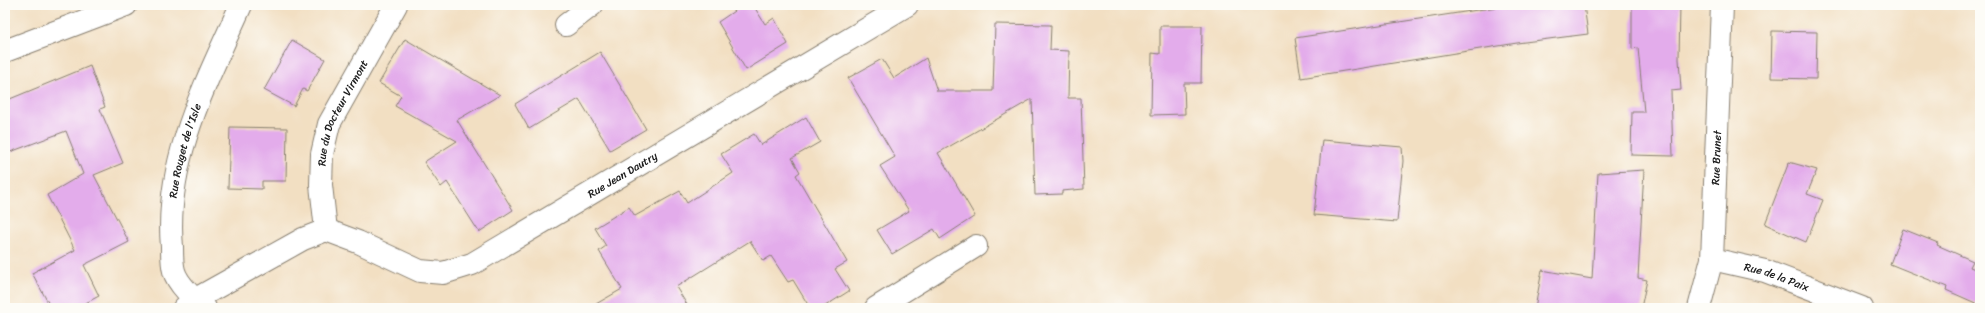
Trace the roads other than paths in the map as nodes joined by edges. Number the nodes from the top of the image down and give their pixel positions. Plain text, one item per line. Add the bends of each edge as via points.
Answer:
1 (126, 5) edge
2 (241, 5) edge
3 (396, 5) edge
4 (592, 5) edge
5 (907, 5) edge
6 (1722, 5) edge
7 (566, 25) dead end
8 (5, 51) edge
9 (326, 230) junction
10 (976, 246) dead end
11 (1712, 259) junction
12 (194, 305) edge
13 (876, 308) edge
14 (1699, 308) edge
15 (1862, 308) edge

1 - 8 street
2 - 12 street, Rue Rouget de l'Isle via 190,123 174,181 170,227 174,272
3 - 9 street, Rue du Docteur Virmont via 329,124 322,154 321,184
4 - 7 street
5 - 9 street, Rue Jean Dautry via 472,264 443,273 420,271
6 - 11 street, Rue Brunet
9 - 12 street via 303,239
10 - 13 street
11 - 14 street, Rue Brunet
11 - 15 street, Rue de la Paix via 1765,271

